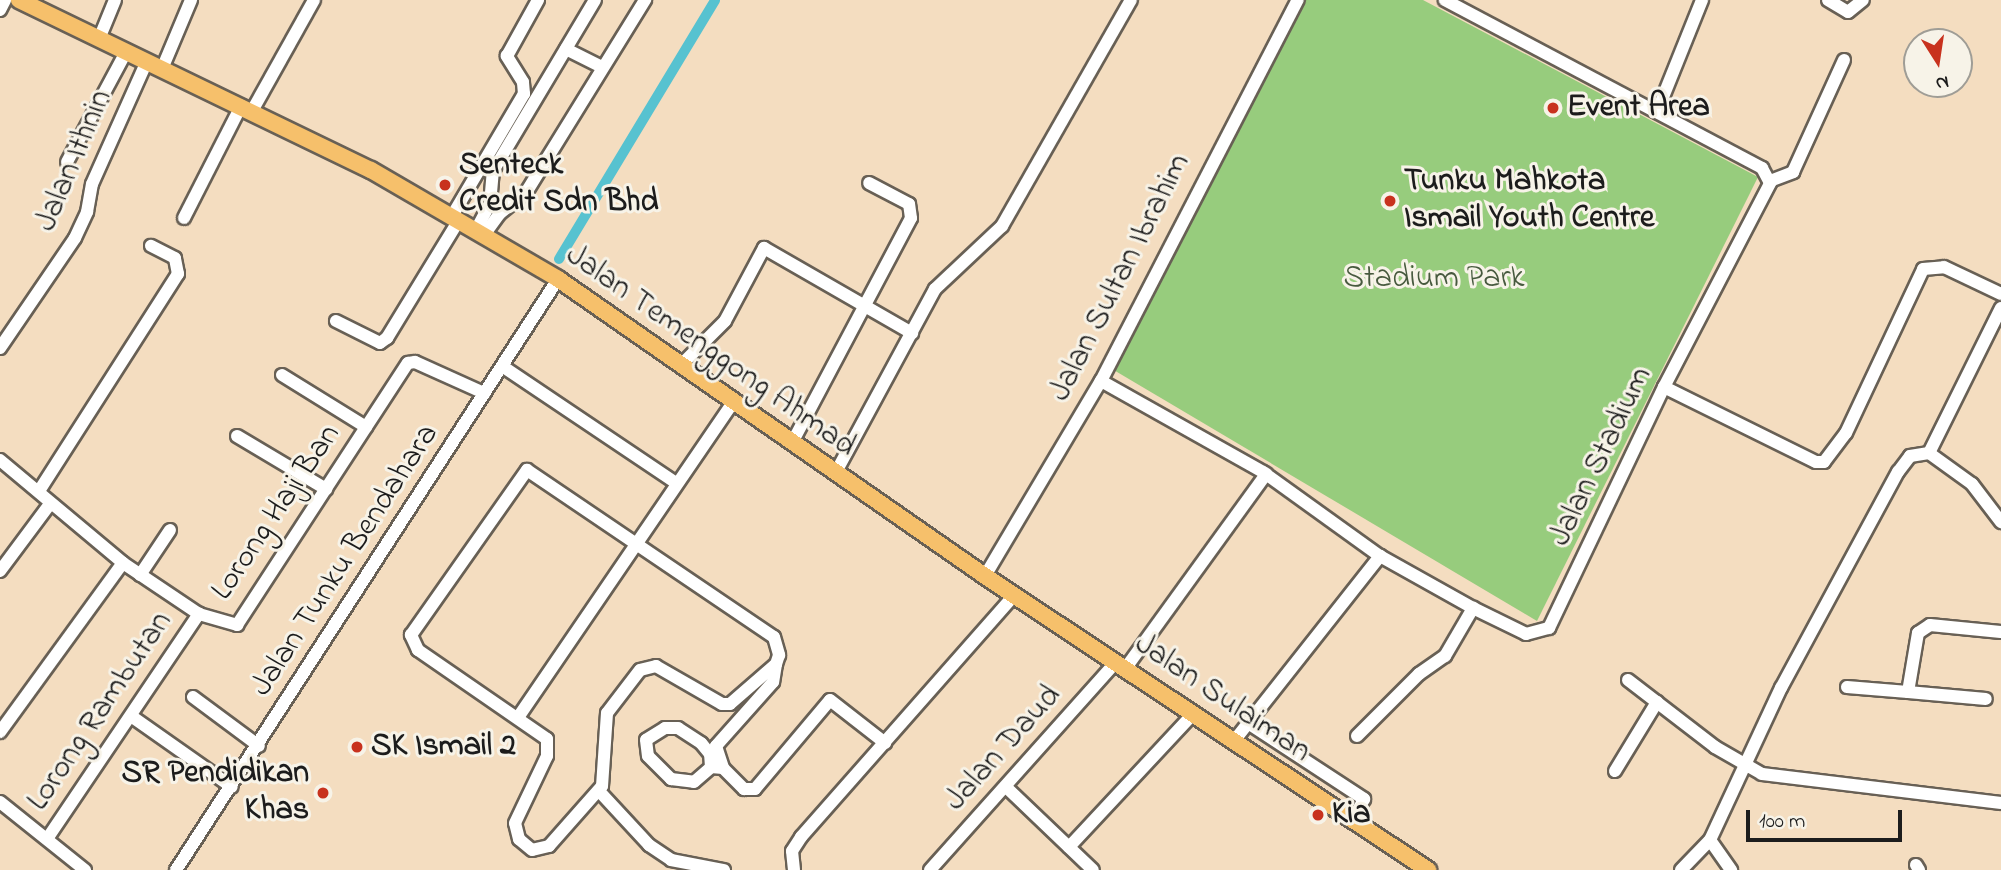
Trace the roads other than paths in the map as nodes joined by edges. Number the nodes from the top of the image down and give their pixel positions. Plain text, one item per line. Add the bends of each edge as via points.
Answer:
1 (5, 0) edge
2 (19, 0) edge
3 (115, 0) edge
4 (191, 0) edge
5 (314, 0) edge
6 (538, 0) edge
7 (596, 0) edge
8 (645, 0) edge
9 (1131, 0) edge
10 (1298, 0) edge
11 (1444, 0) edge
12 (1702, 0) edge
13 (1828, 0) edge
14 (1863, 0) edge
15 (0, 10) edge
16 (99, 39) junction
17 (566, 49) junction
18 (126, 52) junction
19 (1844, 60) dead end
20 (147, 61) junction
21 (602, 67) junction
22 (162, 69) junction
23 (246, 109) junction
24 (1657, 112) junction
25 (67, 162) dead end
26 (1770, 181) junction
27 (869, 183) dead end
28 (184, 218) dead end
29 (455, 218) junction
30 (480, 232) junction
31 (151, 246) dead end
32 (558, 279) junction
33 (2001, 294) edge
34 (864, 307) junction
35 (2001, 308) edge
36 (336, 321) dead end
37 (912, 333) junction
38 (0, 348) edge
39 (681, 365) junction
40 (502, 366) junction
41 (282, 375) dead end
42 (1101, 381) junction
43 (1664, 387) junction
44 (484, 393) junction
45 (734, 401) junction
46 (366, 427) junction
47 (237, 436) dead end
48 (793, 441) junction
49 (1933, 456) junction
50 (0, 460) edge
51 (836, 472) junction
52 (1266, 474) junction
53 (676, 484) junction
54 (326, 489) junction
55 (39, 491) junction
56 (50, 505) junction
57 (2001, 522) edge
58 (170, 530) dead end
59 (637, 542) junction
60 (1380, 556) junction
61 (123, 564) junction
62 (0, 571) edge
63 (140, 575) junction
64 (985, 576) junction
65 (1014, 595) junction
66 (1473, 608) junction
67 (199, 614) junction
68 (2001, 632) edge
69 (776, 664) junction
70 (1120, 665) junction
71 (1628, 681) dead end
72 (1847, 687) dead end
73 (1908, 692) junction
74 (193, 698) dead end
75 (1986, 699) dead end
76 (1657, 702) junction
77 (1193, 714) junction
78 (131, 716) junction
79 (519, 716) junction
80 (1248, 723) junction
81 (0, 732) edge
82 (1357, 736) dead end
83 (1234, 741) junction
84 (884, 743) junction
85 (259, 746) junction
86 (1742, 764) junction
87 (717, 767) junction
88 (1314, 770) junction
89 (1615, 771) dead end
90 (1301, 785) junction
91 (232, 787) junction
92 (1006, 787) junction
93 (599, 791) junction
94 (0, 802) edge
95 (2001, 803) edge
96 (1353, 820) junction
97 (47, 839) junction
98 (1710, 840) junction
99 (1069, 847) junction
100 (85, 870) edge
101 (176, 870) edge
102 (724, 870) edge
103 (794, 870) edge
104 (930, 870) edge
105 (1093, 870) edge
106 (1429, 870) edge
107 (1681, 870) edge
108 (1731, 870) edge

1 - 15 street
2 - 16 main road, Jalan Temenggong Ahmad
3 - 16 street
4 - 22 street
5 - 23 street
6 - 29 street via 506,57 523,82 524,94
7 - 17 street
8 - 21 street
9 - 37 street via 1002,226 939,283
10 - 42 street, Jalan Sultan Ibrahim
11 - 24 street
12 - 24 street
13 - 14 street via 1848,12
16 - 18 main road, Jalan Temenggong Ahmad
17 - 21 street
17 - 30 street via 493,171 490,204
18 - 20 main road, Jalan Temenggong Ahmad
18 - 25 street
19 - 26 street via 1793,172
20 - 22 main road, Jalan Temenggong Ahmad
20 - 38 street, Jalan Ithnin via 92,184 87,212 75,238
21 - 30 street via 527,191
22 - 23 main road, Jalan Temenggong Ahmad
23 - 28 street
23 - 29 main road, Jalan Temenggong Ahmad via 371,170
24 - 26 street via 1762,169
26 - 43 street, Jalan Stadium
27 - 34 street via 912,209
29 - 30 main road, Jalan Temenggong Ahmad
29 - 36 street via 387,338 380,343
30 - 32 main road, Jalan Temenggong Ahmad
31 - 55 street via 175,258 178,274
32 - 39 main road, Jalan Temenggong Ahmad
32 - 40 street, Jalan Tunku Bendahara
33 - 43 street via 1944,267 1923,269 1846,433 1824,462
34 - 37 street
34 - 39 street via 764,248 725,321
34 - 48 street
35 - 49 street
37 - 51 street
39 - 45 main road, Jalan Temenggong Ahmad
40 - 44 street, Jalan Tunku Bendahara
40 - 53 street
41 - 46 street
42 - 52 street, Jalan Stadium
42 - 64 street, Jalan Sultan Ibrahim
43 - 66 street, Jalan Stadium via 1549,628 1526,634
44 - 46 street, Lorong Haji Ban via 415,362 408,363
44 - 85 street, Jalan Tunku Bendahara
45 - 48 main road, Jalan Temenggong Ahmad
45 - 53 street
46 - 54 street, Lorong Haji Ban
47 - 54 street
48 - 51 main road, Jalan Temenggong Ahmad
49 - 57 street via 1972,484
49 - 86 street via 1910,456 1898,472
50 - 55 street, Lorong Haji Ban
51 - 64 main road, Jalan Temenggong Ahmad
52 - 60 street, Jalan Stadium
52 - 70 street, Jalan Daud
53 - 59 street
54 - 67 street, Lorong Haji Ban via 242,621 228,625
55 - 56 street, Lorong Haji Ban
56 - 61 street, Lorong Haji Ban
56 - 62 street
58 - 63 street
59 - 69 street via 774,637 779,646
59 - 79 street
59 - 79 street via 527,470 414,629 411,635 418,650
60 - 66 street, Jalan Stadium
60 - 80 street
61 - 63 street, Lorong Haji Ban
61 - 81 street
63 - 67 street, Lorong Haji Ban
64 - 65 main road, Jalan Sulaiman
65 - 70 main road, Jalan Sulaiman
65 - 84 street
66 - 82 street via 1445,656 1419,674
67 - 78 street, Lorong Rambutan
68 - 73 street via 1943,625 1923,628 1918,633
69 - 87 street via 773,682 716,746
69 - 93 street via 730,704 722,704 656,666 640,670 607,713 605,780
70 - 77 main road, Jalan Sulaiman
70 - 92 street, Jalan Daud
71 - 76 street
72 - 73 street
73 - 75 street
74 - 85 street
76 - 86 street
76 - 89 street
77 - 83 main road, Jalan Sulaiman
77 - 99 street
78 - 91 street
78 - 97 street, Lorong Rambutan
79 - 93 street via 542,733 549,748 514,823 524,846 532,850 549,846
80 - 83 street
80 - 88 street
83 - 90 main road, Jalan Sulaiman
84 - 87 street via 830,700 755,789 744,789
84 - 103 street via 792,851
85 - 91 street, Jalan Tunku Bendahara
86 - 95 street via 1783,779
86 - 98 street
87 - 87 street via 694,782 671,779 648,755 646,740 665,728 678,728 701,743
88 - 90 street
88 - 96 street via 1364,799
90 - 96 main road, Jalan Sulaiman
91 - 101 street, Jalan Tunku Bendahara
92 - 99 street
92 - 104 street, Jalan Daud
93 - 102 street via 649,845 671,860
94 - 97 street
96 - 106 main road, Jalan Sulaiman
97 - 100 street
98 - 107 street
98 - 108 street
99 - 105 street

